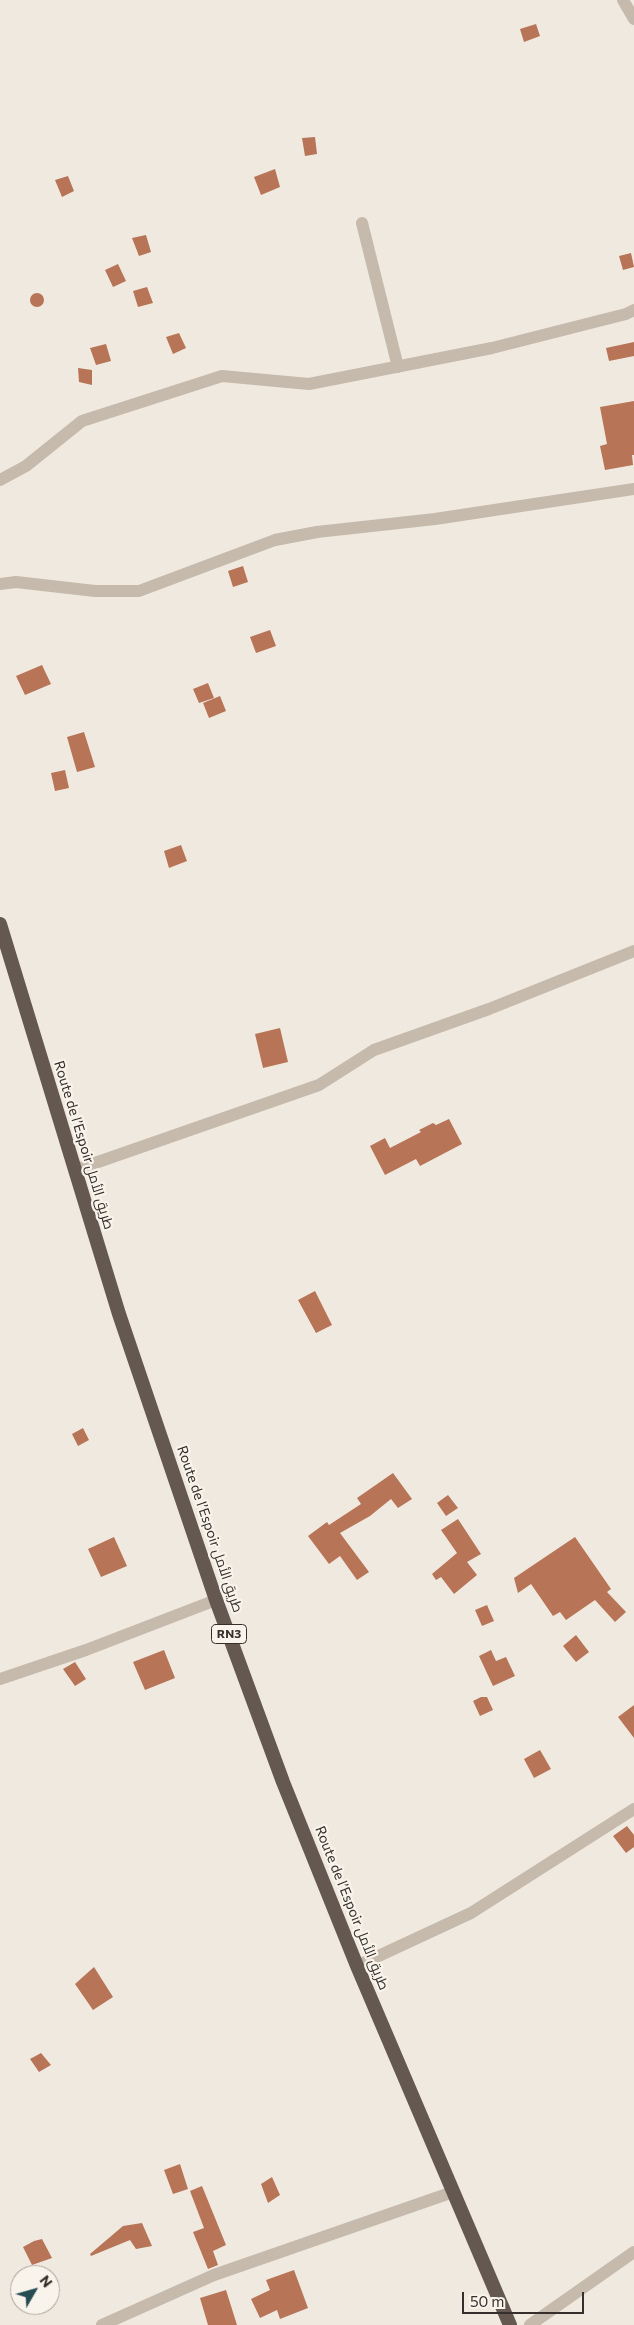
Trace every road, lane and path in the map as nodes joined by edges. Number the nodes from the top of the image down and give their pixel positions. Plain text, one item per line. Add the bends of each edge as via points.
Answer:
1 (623, 0) edge
2 (634, 19) edge
3 (362, 223) dead end
4 (634, 310) edge
5 (398, 367) junction
6 (0, 480) edge
7 (634, 489) edge
8 (0, 584) edge
9 (0, 924) edge
10 (634, 951) edge
11 (75, 1170) junction
12 (216, 1600) junction
13 (0, 1679) edge
14 (634, 1809) edge
15 (357, 1966) junction
16 (453, 2192) junction
17 (634, 2252) edge
18 (102, 2325) edge
19 (510, 2325) edge
20 (530, 2325) edge

1 - 2 street
3 - 5 street
4 - 5 street via 492,348
5 - 6 street via 309,384 222,376 82,421 26,466
7 - 8 street via 275,540 139,591 95,591 16,582
9 - 11 highway, Route de l’Espoir طريق الأمل / RN3
10 - 11 street via 489,1009 374,1050 319,1085
11 - 12 highway, Route de l’Espoir طريق الأمل / RN3 via 119,1314
12 - 13 street
12 - 15 highway, Route de l’Espoir طريق الأمل / RN3 via 283,1782
14 - 15 street via 471,1912
15 - 16 highway, Route de l’Espoir طريق الأمل / RN3
16 - 18 street via 214,2275
16 - 19 highway, Route de l’Espoir طريق الأمل / RN3
17 - 20 street

